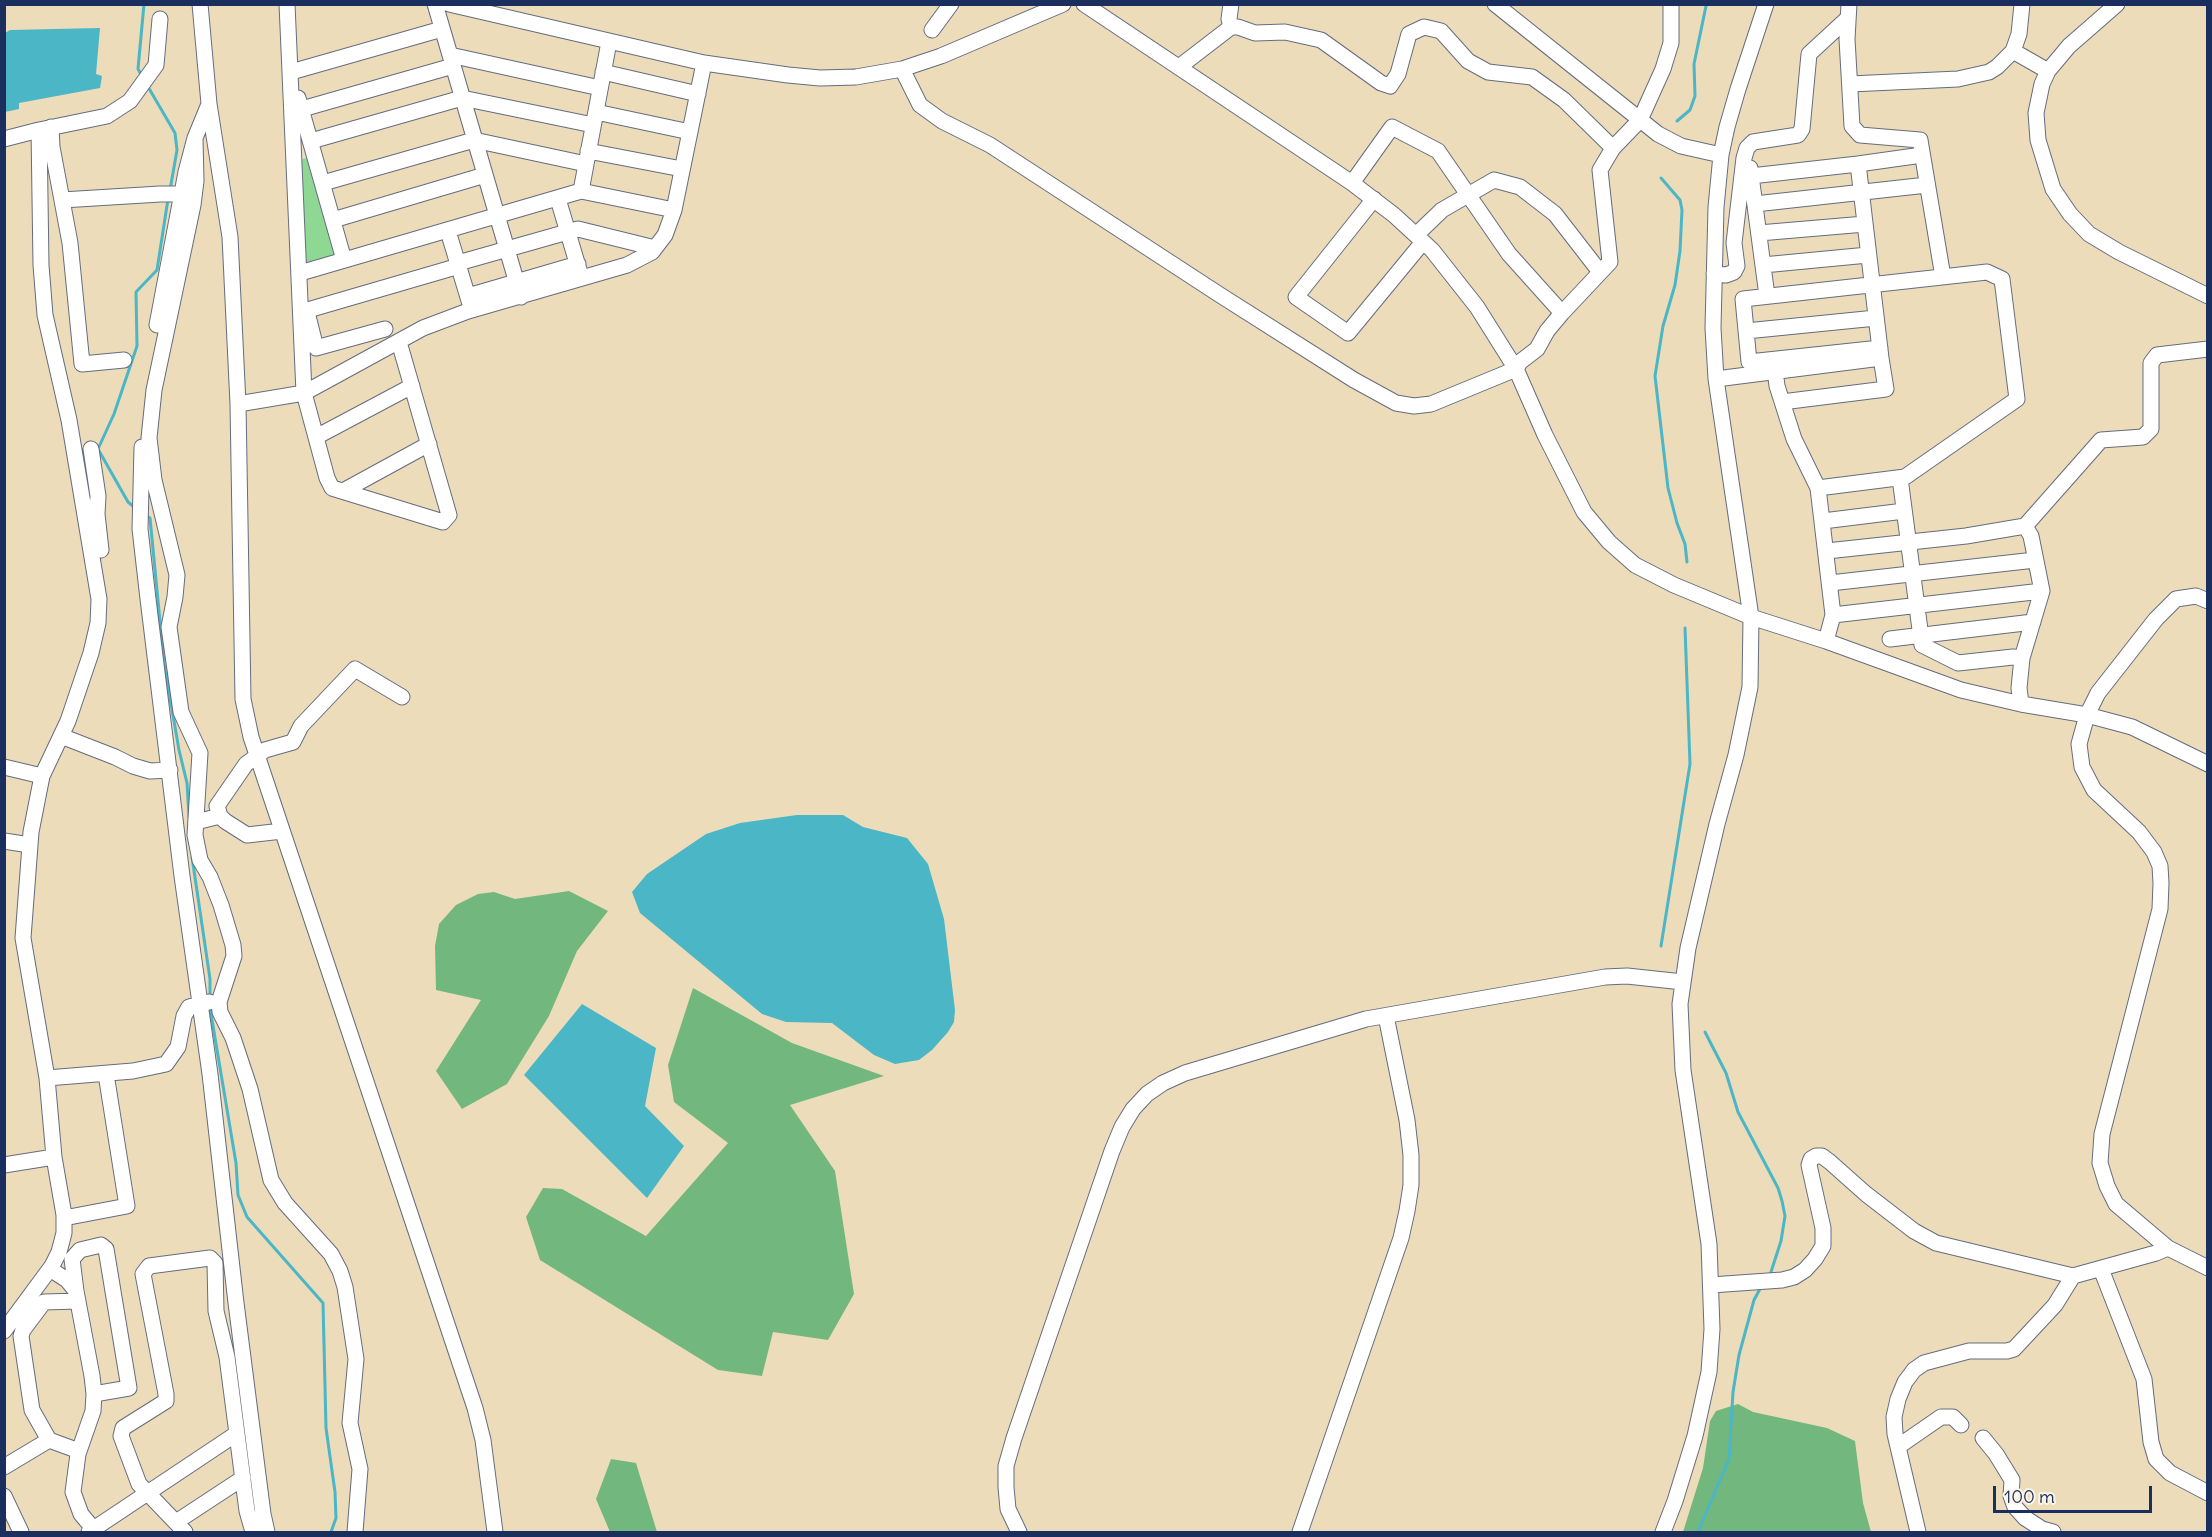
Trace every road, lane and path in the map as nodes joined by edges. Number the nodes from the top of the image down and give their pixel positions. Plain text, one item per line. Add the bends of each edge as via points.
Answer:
1 (200, 4) edge
2 (287, 4) edge
3 (435, 4) edge
4 (449, 4) edge
5 (951, 4) edge
6 (1063, 4) edge
7 (1084, 4) edge
8 (1231, 4) edge
9 (1495, 4) edge
10 (1671, 4) edge
11 (1766, 4) edge
12 (2022, 4) edge
13 (2117, 4) edge
14 (1849, 11) edge
15 (160, 19) dead end
16 (1231, 27) junction
17 (442, 29) junction
18 (932, 30) dead end
19 (609, 42) junction
20 (2013, 51) junction
21 (451, 60) junction
22 (704, 63) junction
23 (1179, 67) junction
24 (902, 69) junction
25 (2048, 71) junction
26 (291, 72) junction
27 (602, 80) junction
28 (1850, 84) junction
29 (698, 94) junction
30 (462, 98) junction
31 (209, 104) junction
32 (302, 109) junction
33 (594, 118) junction
34 (1640, 120) junction
35 (45, 128) junction
36 (690, 132) junction
37 (195, 138) junction
38 (4, 139) edge
39 (474, 140) junction
40 (311, 141) junction
41 (1613, 147) junction
42 (1747, 148) junction
43 (1721, 155) junction
44 (1923, 155) junction
45 (587, 158) junction
46 (1858, 164) junction
47 (682, 169) junction
48 (484, 176) junction
49 (1751, 176) junction
50 (323, 183) junction
51 (1352, 183) junction
52 (1927, 185) junction
53 (581, 191) junction
54 (182, 194) junction
55 (1467, 194) junction
56 (1861, 194) junction
57 (558, 199) junction
58 (1374, 199) junction
59 (62, 200) junction
60 (1755, 204) junction
61 (674, 210) junction
62 (496, 217) junction
63 (333, 220) junction
64 (1864, 224) junction
65 (448, 231) junction
66 (568, 231) junction
67 (1759, 233) junction
68 (1420, 239) junction
69 (655, 248) junction
70 (507, 250) junction
71 (1868, 255) junction
72 (344, 260) junction
73 (458, 264) junction
74 (578, 264) junction
75 (1763, 265) junction
76 (1600, 272) junction
77 (300, 273) junction
78 (1714, 274) junction
79 (1943, 277) junction
80 (582, 279) junction
81 (1871, 285) junction
82 (519, 290) junction
83 (1767, 296) junction
84 (2208, 296) edge
85 (470, 303) junction
86 (304, 311) junction
87 (1562, 313) junction
88 (1876, 318) junction
89 (385, 329) dead end
90 (1746, 331) junction
91 (399, 342) junction
92 (2208, 349) edge
93 (1881, 353) junction
94 (124, 360) dead end
95 (1516, 369) junction
96 (1775, 370) junction
97 (1716, 379) junction
98 (412, 386) junction
99 (304, 393) junction
100 (1782, 402) junction
101 (238, 404) junction
102 (316, 437) junction
103 (429, 444) junction
104 (91, 449) dead end
105 (1900, 478) junction
106 (1818, 488) junction
107 (343, 491) junction
108 (1904, 511) junction
109 (1823, 521) junction
110 (2025, 526) junction
111 (1908, 542) junction
112 (1827, 551) junction
113 (2035, 560) junction
114 (95, 572) junction
115 (1912, 574) junction
116 (1830, 583) junction
117 (2042, 591) junction
118 (2208, 601) edge
119 (1916, 605) junction
120 (1833, 615) junction
121 (1751, 617) junction
122 (2033, 622) junction
123 (1920, 635) junction
124 (1890, 639) dead end
125 (1826, 641) junction
126 (2022, 658) junction
127 (402, 696) dead end
128 (2021, 704) junction
129 (2087, 715) junction
130 (61, 736) junction
131 (257, 756) junction
132 (2208, 764) edge
133 (4, 767) edge
134 (170, 770) junction
135 (42, 776) junction
136 (220, 816) junction
137 (196, 822) junction
138 (282, 831) junction
139 (4, 841) edge
140 (30, 845) junction
141 (1683, 982) junction
142 (219, 1002) junction
143 (200, 1003) junction
144 (1386, 1016) junction
145 (106, 1074) junction
146 (47, 1078) junction
147 (54, 1157) junction
148 (4, 1166) edge
149 (64, 1218) junction
150 (2168, 1248) junction
151 (2208, 1268) edge
152 (50, 1269) junction
153 (2101, 1269) junction
154 (2073, 1276) junction
155 (1711, 1285) junction
156 (77, 1296) junction
157 (4, 1331) edge
158 (94, 1394) junction
159 (1961, 1425) dead end
160 (236, 1434) junction
161 (1983, 1438) dead end
162 (49, 1440) junction
163 (1899, 1446) junction
164 (80, 1450) junction
165 (4, 1467) edge
166 (243, 1478) junction
167 (2208, 1492) edge
168 (148, 1493) junction
169 (4, 1496) edge
170 (180, 1527) edge
171 (93, 1531) edge
172 (21, 1533) edge
173 (253, 1533) edge
174 (267, 1533) edge
175 (355, 1533) edge
176 (495, 1533) edge
177 (1019, 1533) edge
178 (1300, 1533) edge
179 (1663, 1533) edge
180 (1918, 1533) edge
181 (2053, 1533) edge

1 - 31 street
2 - 26 street
3 - 17 street
4 - 19 street
5 - 18 street
6 - 24 street
7 - 23 street
8 - 16 street
9 - 34 street
10 - 34 street via 1671,43
11 - 43 street
12 - 20 street
13 - 25 street via 2069,46
14 - 28 street
14 - 42 street via 1809,54 1802,129 1798,135 1753,142
15 - 35 street via 156,65 130,101 107,116
16 - 23 street
16 - 41 street via 1321,40 1390,86 1398,74 1409,34 1424,27 1441,31 1468,61 1488,72 1532,77 1564,100
17 - 21 street
17 - 26 street
19 - 22 street
19 - 27 street
20 - 25 street
20 - 28 street via 1989,72 1971,77
21 - 27 street
21 - 30 street
21 - 32 street
22 - 24 street via 820,78
22 - 29 street
23 - 51 street
24 - 95 street via 920,105 942,121 990,145 1229,301 1396,402 1431,404
25 - 84 street via 2036,113 2038,140 2053,189 2070,214 2089,234 2119,252
26 - 32 street
26 - 77 street
27 - 29 street
27 - 33 street
28 - 44 street via 1852,126 1860,135 1920,140
29 - 36 street
30 - 33 street
30 - 39 street
30 - 40 street
31 - 37 street
31 - 101 street via 230,237
32 - 40 street
33 - 36 street
33 - 45 street
34 - 41 street
34 - 43 street via 1681,146
35 - 38 street
35 - 59 street
35 - 114 street via 41,265 45,315 69,420
36 - 47 street
37 - 54 street
37 - 137 street via 193,205 154,390 149,438 154,480 177,575 169,627 182,712 200,753
39 - 45 street
39 - 48 street
39 - 50 street
40 - 50 street
41 - 76 street via 1600,170 1610,262
42 - 49 street
42 - 78 street via 1734,243 1737,266 1726,275
43 - 78 street
44 - 46 street
44 - 52 street
45 - 47 street
45 - 53 street
46 - 49 street
46 - 56 street
47 - 61 street
48 - 62 street
48 - 63 street
49 - 60 street
50 - 63 street
51 - 55 street via 1392,127 1438,151
51 - 58 street
52 - 56 street
52 - 79 street
53 - 57 street
53 - 61 street
54 - 59 street
54 - 134 street via 146,389 140,473 140,529
55 - 68 street via 1442,210
55 - 76 street via 1494,180 1520,187 1555,214
55 - 87 street via 1509,254
56 - 60 street
56 - 64 street
57 - 62 street
57 - 66 street
58 - 68 street
58 - 68 street via 1296,297 1348,333
59 - 94 street via 81,364
60 - 67 street
61 - 69 street via 665,236
62 - 65 street
62 - 70 street
63 - 72 street
64 - 67 street
64 - 71 street
65 - 72 street
65 - 73 street
66 - 69 street via 578,229
66 - 70 street
66 - 74 street
67 - 75 street
68 - 95 street via 1477,307
69 - 80 street via 627,265
70 - 73 street
70 - 82 street
71 - 75 street
71 - 81 street
72 - 77 street
73 - 85 street
73 - 86 street
74 - 80 street
74 - 82 street
75 - 83 street
76 - 87 street
77 - 86 street
78 - 97 street
79 - 81 street
79 - 105 street via 1987,272 2002,279 2017,399
80 - 82 street
81 - 83 street
81 - 88 street
82 - 85 street
83 - 90 street via 1743,298
85 - 91 street
86 - 89 street via 316,348
86 - 99 street
87 - 95 street via 1537,349
88 - 90 street
88 - 93 street
90 - 93 street via 1749,362
91 - 98 street
91 - 99 street
92 - 110 street via 2157,355 2151,363 2151,429 2143,436 2101,440
93 - 96 street
93 - 100 street via 1886,389
95 - 121 street via 1584,512 1609,542 1635,565
96 - 97 street
96 - 100 street
97 - 121 street
98 - 102 street
98 - 103 street
99 - 101 street
99 - 102 street
100 - 106 street via 1794,439
101 - 131 street via 243,699
102 - 107 street via 332,488
103 - 107 street
103 - 107 street via 450,515 443,522
104 - 114 street via 102,555
105 - 106 street
105 - 108 street
106 - 109 street
108 - 109 street
108 - 111 street
109 - 112 street
110 - 111 street
110 - 113 street
111 - 112 street
111 - 115 street
112 - 116 street
113 - 115 street
113 - 117 street
114 - 130 street via 98,623
115 - 116 street
115 - 119 street
116 - 120 street
117 - 119 street
117 - 122 street
118 - 129 street via 2196,596 2175,599 2098,693
119 - 120 street
119 - 123 street
120 - 125 street
121 - 125 street
121 - 141 street via 1750,687
122 - 123 street
122 - 126 street
123 - 124 street
123 - 126 street via 1922,645 1958,663
125 - 128 street via 1960,690
126 - 128 street
127 - 131 street via 355,669 301,726 293,742 264,750
128 - 129 street
129 - 132 street via 2132,727
129 - 150 street via 2079,744 2082,767 2094,790 2139,832 2154,852 2161,883 2160,909 2102,1134 2100,1163 2116,1204
130 - 134 street via 133,766 150,771
130 - 135 street
131 - 136 street via 242,769 218,806
131 - 138 street
133 - 135 street
134 - 143 street
135 - 140 street
136 - 137 street
136 - 138 street via 247,835
137 - 142 street via 200,860 221,905 234,957
138 - 176 street via 475,1408
139 - 140 street
140 - 146 street via 23,938
141 - 144 street via 1605,977
141 - 155 street via 1683,1070
142 - 143 street
142 - 175 street via 250,1089 271,1180 285,1203 331,1254 345,1287 356,1359 350,1423 360,1469
143 - 145 street via 189,1007 178,1047 166,1064
143 - 174 street
144 - 177 street via 1185,1073 1147,1094 1133,1109 1112,1151 1006,1467 1008,1509
144 - 178 street via 1411,1155 1407,1211
145 - 146 street
145 - 149 street via 127,1206
146 - 147 street
147 - 148 street
147 - 149 street
149 - 152 street via 59,1252
150 - 151 street
150 - 153 street
152 - 156 street via 67,1280
152 - 157 street
153 - 154 street
153 - 167 street via 2144,1379 2156,1459 2170,1473
154 - 155 street via 1936,1243 1914,1231 1822,1156 1816,1156 1809,1165 1823,1246 1815,1259 1800,1273 1782,1280
154 - 163 street via 2055,1305 2014,1349 1969,1351 1914,1370 1905,1382 1894,1417
155 - 179 street via 1709,1372 1695,1436
156 - 158 street
156 - 158 street via 72,1259 80,1250 101,1245 106,1248 129,1388
156 - 162 street via 44,1302 22,1330 32,1410
158 - 164 street via 93,1411
159 - 163 street via 1953,1417 1941,1417
160 - 166 street
160 - 168 street
160 - 168 street via 227,1357 216,1311 215,1263 210,1258 149,1266 143,1274 166,1401 123,1428 121,1436 139,1484
161 - 181 street via 2012,1480 2015,1507 2025,1518
162 - 164 street
162 - 165 street
163 - 180 street
164 - 171 street via 74,1492 81,1514
166 - 170 street
166 - 173 street
168 - 170 street
168 - 171 street
169 - 172 street

